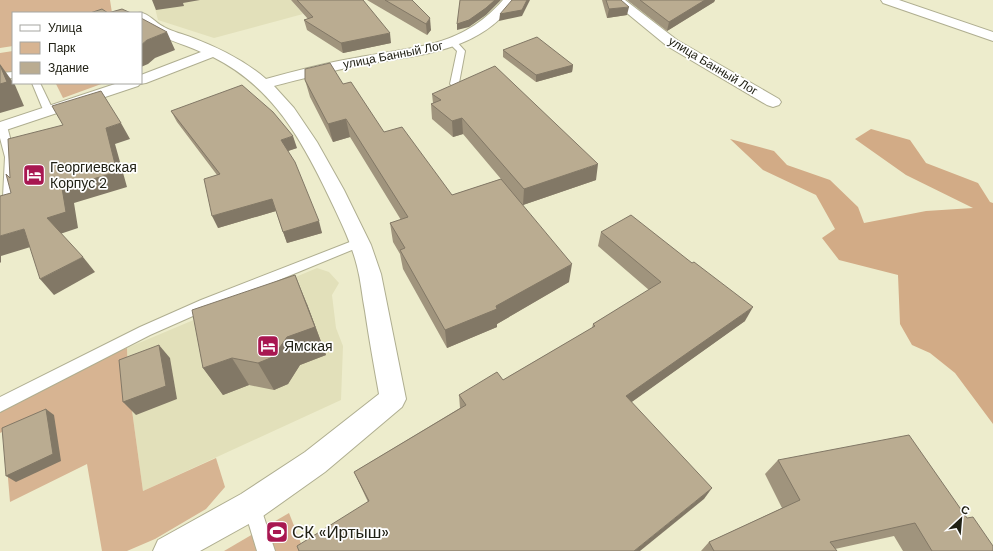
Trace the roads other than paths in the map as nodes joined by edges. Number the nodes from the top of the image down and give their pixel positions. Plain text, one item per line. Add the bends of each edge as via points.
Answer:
1 (510, 0) edge
2 (617, 0) edge
3 (887, 0) edge
4 (142, 16) edge
5 (993, 37) edge
6 (454, 42) junction
7 (213, 52) junction
8 (12, 75) edge
9 (0, 76) edge
10 (142, 80) edge
11 (36, 84) edge
12 (130, 84) edge
13 (262, 84) junction
14 (463, 89) edge
15 (773, 102) dead end
16 (49, 112) junction
17 (1, 127) edge
18 (9, 197) edge
19 (360, 242) junction
20 (0, 405) edge
21 (252, 505) junction
22 (169, 551) edge
23 (266, 551) edge

1 - 6 street, улица Банный Лог via 491,22 474,34
2 - 15 street, улица Банный Лог via 672,43
3 - 5 street
4 - 7 street via 146,22 157,29
6 - 13 street, улица Банный Лог
6 - 14 lane via 461,51 454,84
7 - 10 street
7 - 13 street via 236,64
8 - 9 lane
11 - 16 lane
12 - 16 street
13 - 19 street via 293,116 323,168
16 - 17 street
17 - 18 lane via 10,157
19 - 20 lane via 172,319
19 - 21 street via 371,282 393,399 315,462
21 - 22 street
21 - 23 lane

